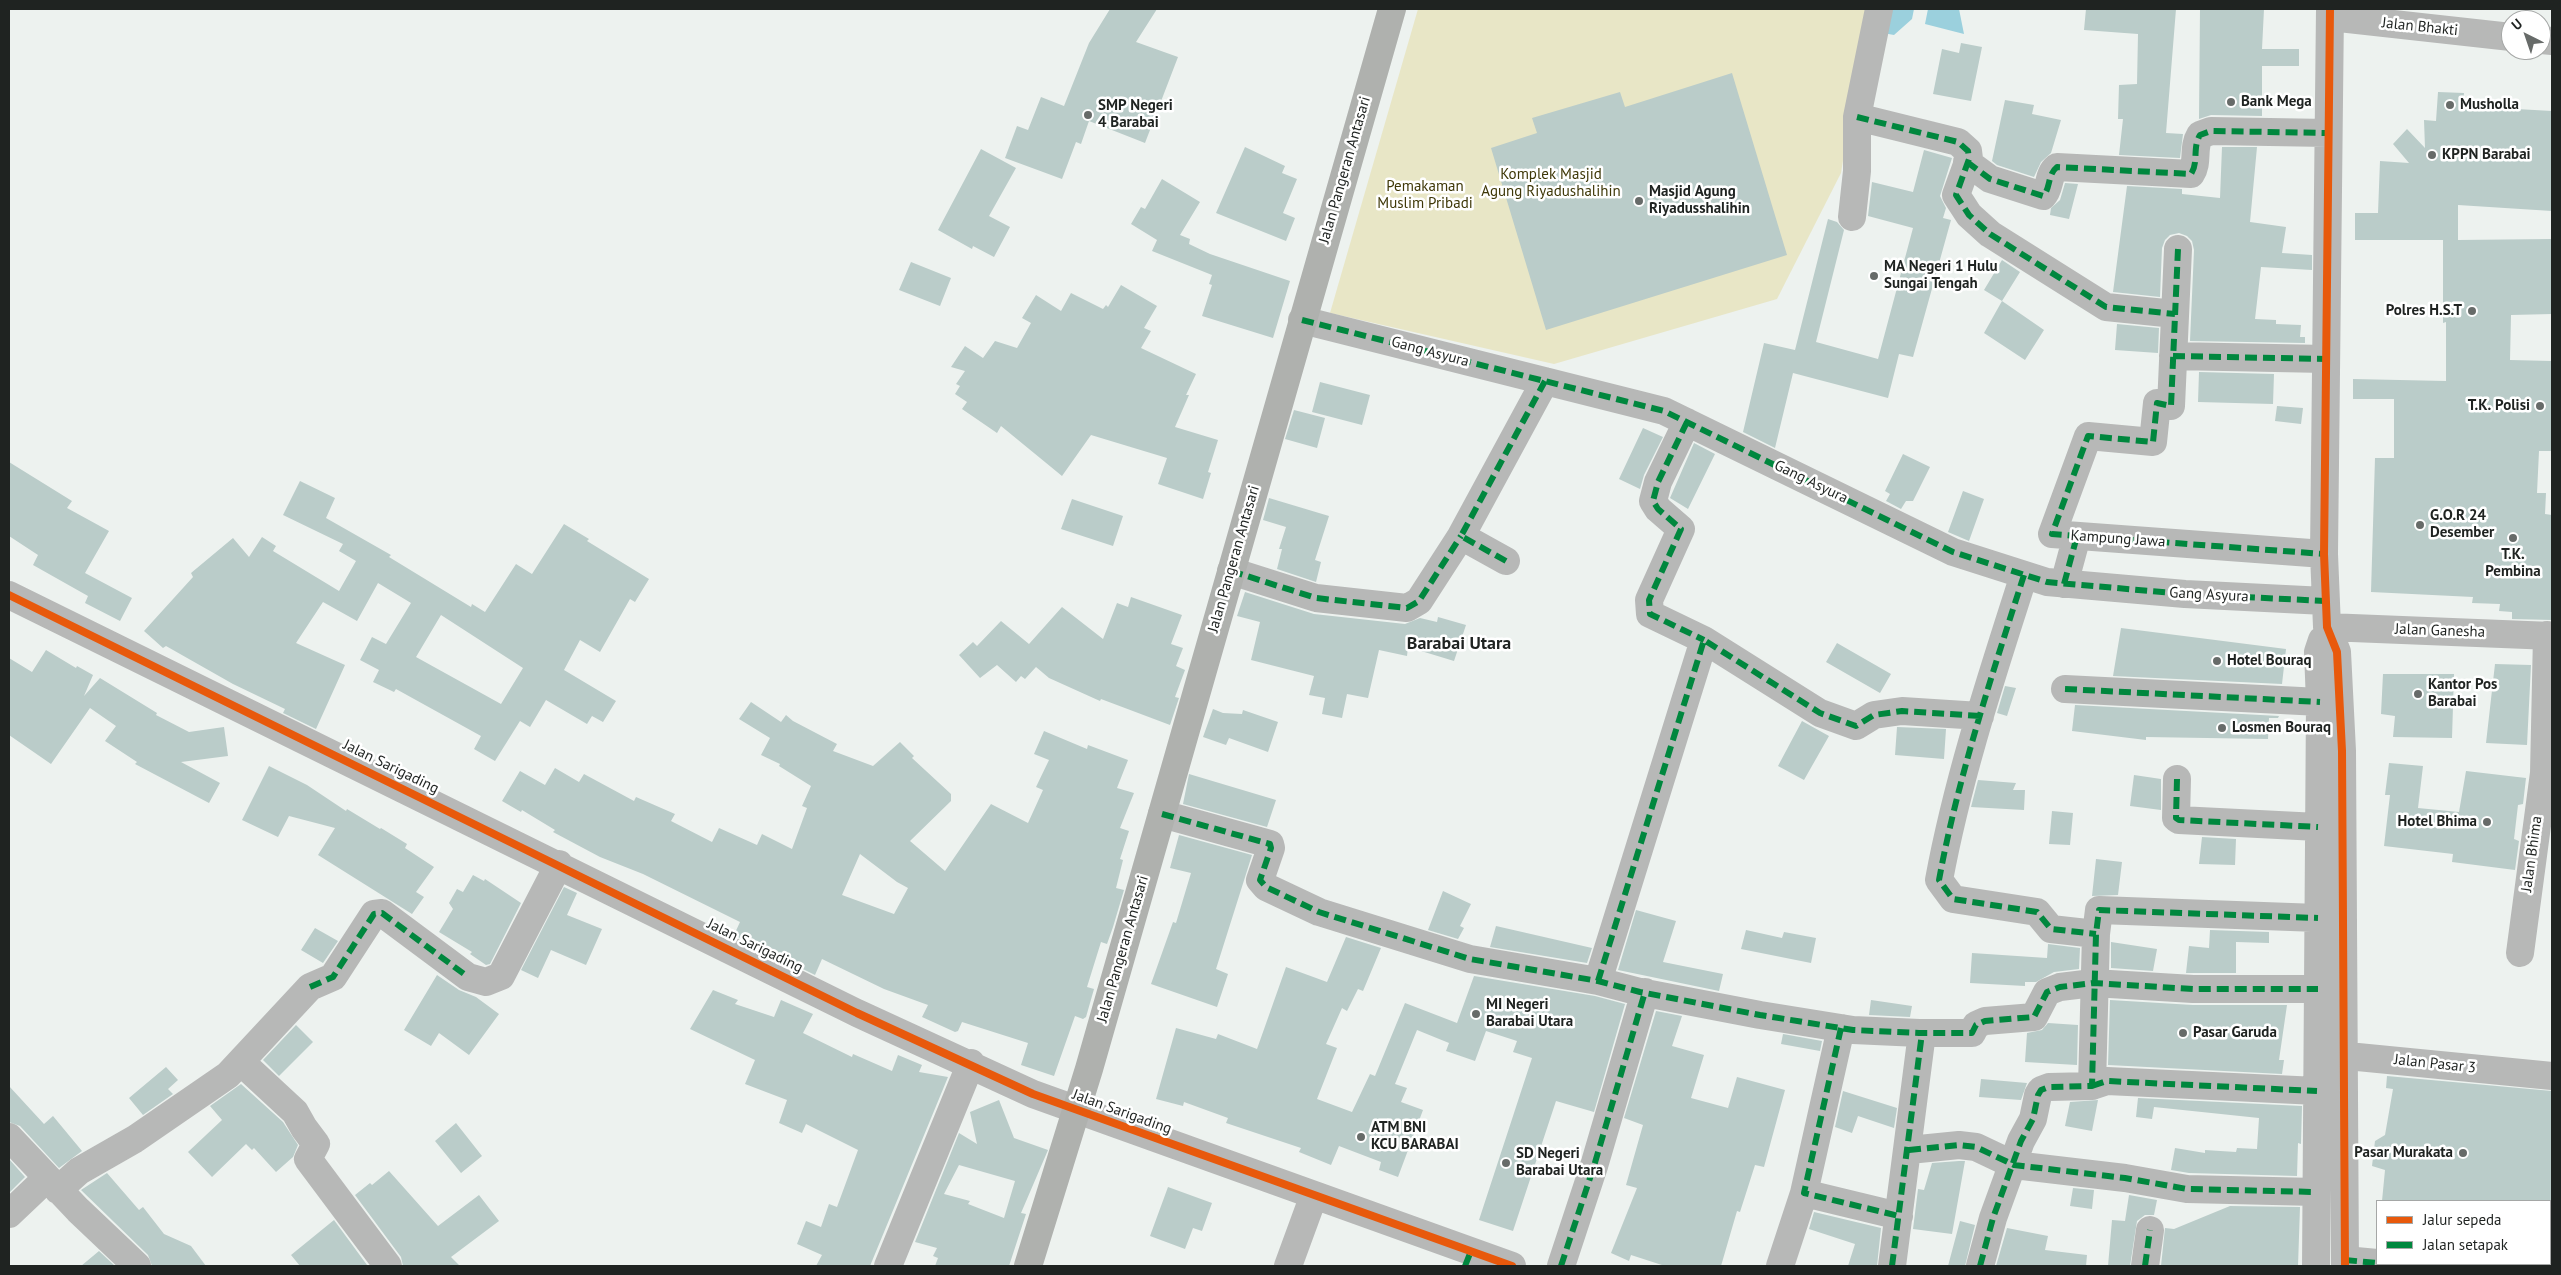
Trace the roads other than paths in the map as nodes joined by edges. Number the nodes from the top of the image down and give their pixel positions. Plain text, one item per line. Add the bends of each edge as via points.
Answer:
1 (1392, 9) edge
2 (1879, 9) edge
3 (2330, 13) edge
4 (2501, 36) edge
5 (1857, 117) junction
6 (2328, 133) junction
7 (1967, 162) junction
8 (1852, 217) dead end
9 (2178, 249) dead end
10 (2175, 314) junction
11 (1302, 320) junction
12 (2173, 356) junction
13 (2326, 359) junction
14 (1545, 381) junction
15 (1687, 422) junction
16 (1461, 536) junction
17 (2078, 536) junction
18 (2324, 554) junction
19 (1506, 561) dead end
20 (1231, 571) junction
21 (2024, 575) junction
22 (2064, 584) junction
23 (9, 595) edge
24 (2326, 614) junction
25 (2550, 636) edge
26 (1704, 640) junction
27 (2065, 689) dead end
28 (2320, 702) junction
29 (1980, 716) junction
30 (2178, 779) dead end
31 (1162, 814) junction
32 (2318, 827) junction
33 (559, 864) junction
34 (2318, 918) junction
35 (2096, 934) junction
36 (2520, 953) dead end
37 (1598, 981) junction
38 (2096, 983) junction
39 (2318, 989) junction
40 (1645, 992) junction
41 (1841, 1028) junction
42 (1922, 1034) junction
43 (2317, 1054) junction
44 (2344, 1055) junction
45 (241, 1062) junction
46 (971, 1063) junction
47 (2552, 1076) edge
48 (2092, 1086) junction
49 (2317, 1091) junction
50 (1076, 1110) junction
51 (9, 1137) edge
52 (1909, 1150) junction
53 (2014, 1165) junction
54 (53, 1184) junction
55 (2316, 1192) junction
56 (1804, 1193) junction
57 (1314, 1195) junction
58 (9, 1214) edge
59 (1899, 1216) junction
60 (2150, 1230) dead end
61 (1468, 1259) edge
62 (2345, 1263) edge
63 (2376, 1263) edge
64 (2402, 1265) edge
65 (137, 1266) edge
66 (388, 1266) edge
67 (888, 1266) edge
68 (1028, 1266) edge
69 (1288, 1266) edge
70 (1512, 1266) edge
71 (1561, 1266) edge
72 (1780, 1266) edge
73 (1892, 1266) edge
74 (1980, 1266) edge
75 (2145, 1266) edge
76 (2316, 1266) edge
77 (2416, 1266) edge

1 - 11 main road, Jalan Pangeran Antasari
2 - 5 street
3 - 4 street, Jalan Bhakti
3 - 6 street
5 - 7 street via 1958,142 1968,151
5 - 8 street via 1857,171
6 - 7 street via 2211,131 2200,135 2195,144 2195,168 2191,174 2057,167 2052,171 2047,193 2043,196 1990,179
6 - 13 street
7 - 10 street via 1956,196 1969,215 1990,234 2106,307
9 - 10 street, Kampung Jawa
10 - 12 street, Kampung Jawa
11 - 14 street, Gang Asyura
11 - 20 main road, Jalan Pangeran Antasari
12 - 13 street
12 - 17 street, Kampung Jawa via 2171,406 2157,403 2153,442 2088,436 2052,534
13 - 18 street
14 - 15 street, Gang Asyura via 1664,411
14 - 16 street
15 - 21 street, Gang Asyura via 1953,552
15 - 26 street via 1658,482 1653,501 1681,529 1649,600 1650,614
16 - 19 street
16 - 20 street via 1419,601 1407,608 1316,598
17 - 18 street, Kampung Jawa
17 - 22 street
18 - 24 street
20 - 31 main road, Jalan Pangeran Antasari
21 - 22 street, Gang Asyura
21 - 29 street
22 - 24 street, Gang Asyura via 2185,594
23 - 33 street, Jalan Sarigading
24 - 25 street, Jalan Ganesha
24 - 28 street via 2318,652
24 - 44 street via 2337,652 2342,751
25 - 36 street, Jalan Bhima via 2544,773
26 - 29 street via 1820,712 1856,726 1874,715 1902,711
26 - 37 street
27 - 28 street
28 - 32 street
29 - 35 street via 1946,840 1939,880 1953,899 2037,912 2051,929
30 - 32 street via 2176,818 2179,820
31 - 37 street via 1270,844 1260,880 1276,893 1319,912 1470,959
31 - 50 main road, Jalan Pangeran Antasari
32 - 34 street
33 - 45 street via 501,976 486,982 468,977 382,913 374,914 333,977 310,987
33 - 46 street, Jalan Sarigading via 848,1008
34 - 35 street via 2099,910
34 - 39 street
35 - 38 street
37 - 40 street
38 - 39 street via 2192,989
38 - 42 street via 2060,987 2047,992 2034,1018 1985,1021 1976,1025 1972,1033
38 - 48 street
39 - 43 street
40 - 41 street
40 - 71 street
41 - 42 street
41 - 56 street
42 - 52 street
43 - 44 street, Jalan Pasar 3
43 - 49 street
44 - 47 street, Jalan Pasar 3
44 - 62 street
45 - 54 street via 136,1139
45 - 66 street via 295,1112 316,1144 308,1159
46 - 50 street, Jalan Sarigading via 1034,1094
46 - 67 street
48 - 49 street via 2107,1081
48 - 53 street via 2041,1090
49 - 55 street
50 - 57 street, Jalan Sarigading
50 - 68 main road, Jalan Pangeran Antasari
51 - 54 street
52 - 53 street via 1958,1144 1976,1147
52 - 59 street
53 - 55 street via 2187,1189
53 - 74 street via 1993,1218
54 - 58 street
54 - 65 street
55 - 76 street
56 - 59 street
56 - 72 street
57 - 61 street, Jalan Sarigading
57 - 69 street
59 - 73 street
60 - 75 street
61 - 70 street, Jalan Sarigading
62 - 63 street
64 - 77 street

